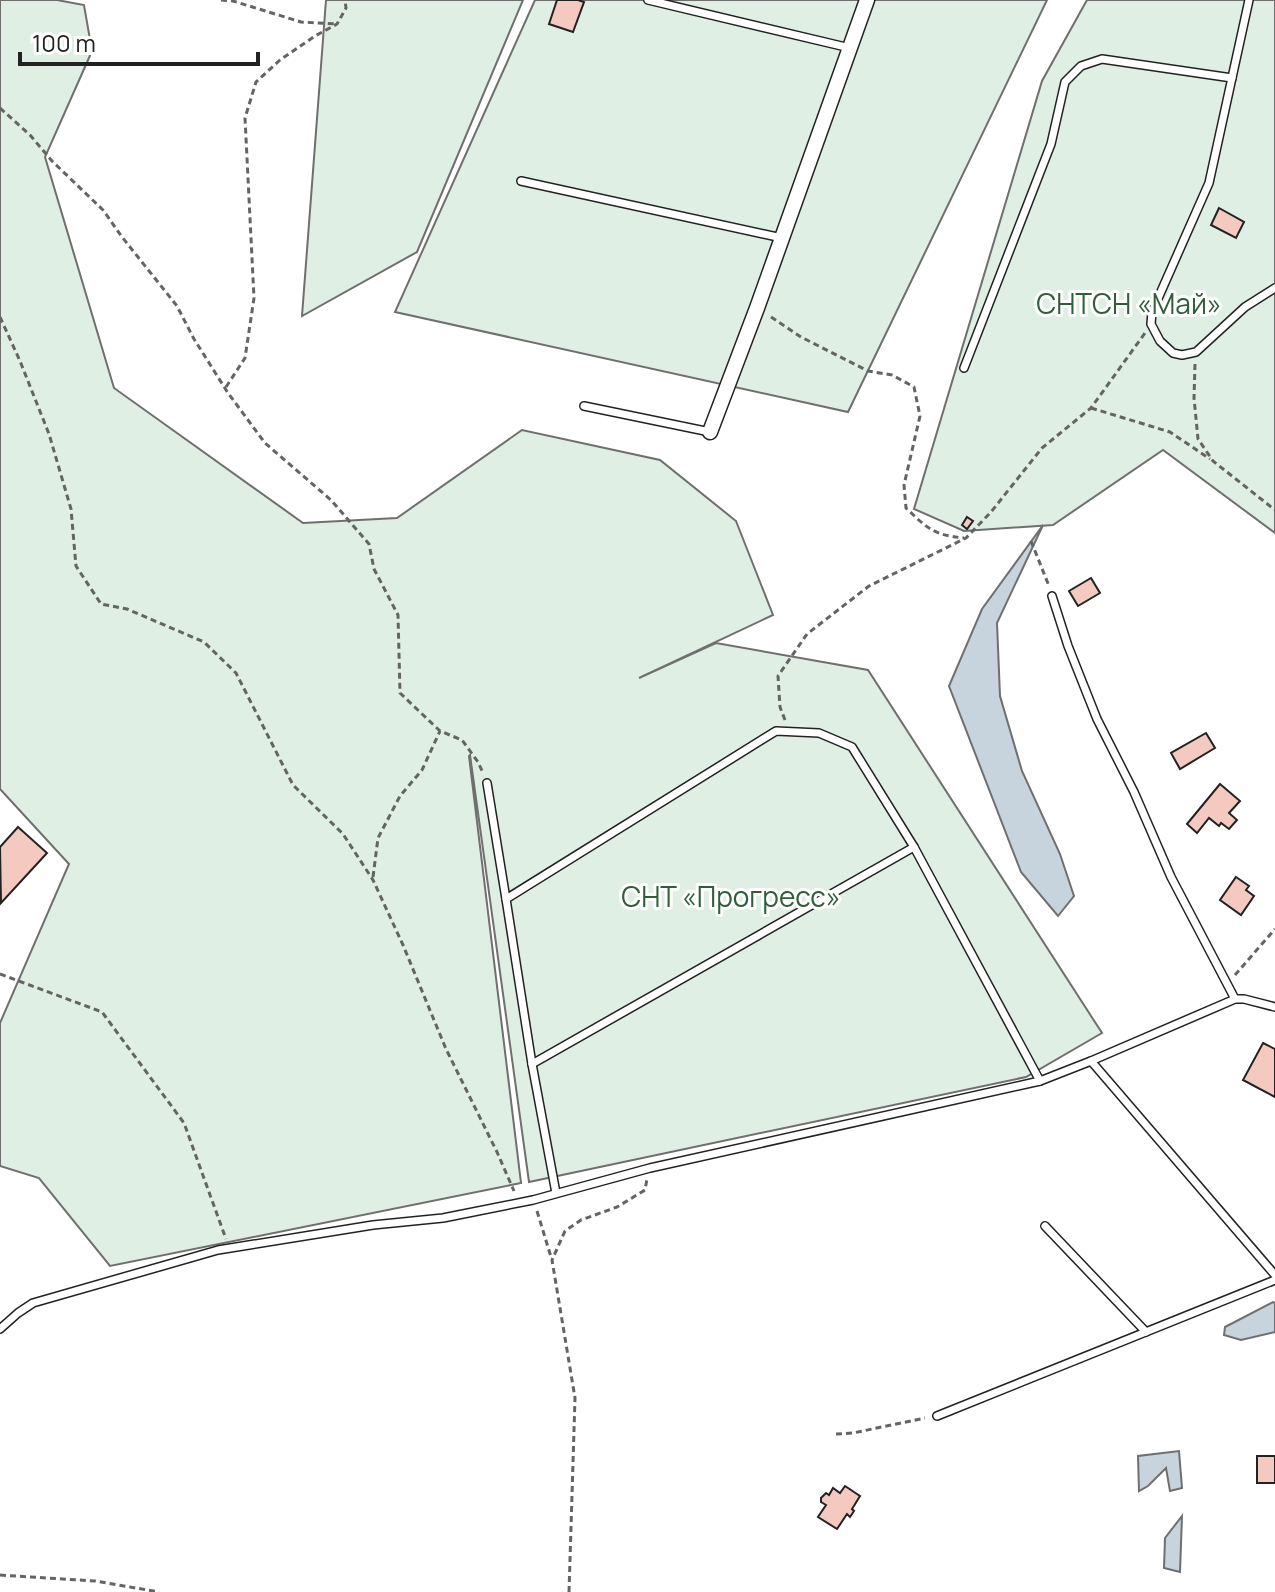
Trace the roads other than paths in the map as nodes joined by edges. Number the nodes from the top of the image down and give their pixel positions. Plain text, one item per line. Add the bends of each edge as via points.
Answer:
1 (648, 0) edge
2 (867, 0) edge
3 (1249, 0) edge
4 (850, 48) junction
5 (1232, 78) junction
6 (521, 181) dead end
7 (782, 238) junction
8 (1275, 288) edge
9 (964, 368) dead end
10 (584, 406) dead end
11 (710, 432) joint
12 (1052, 596) road end
13 (487, 783) road end
14 (914, 847) junction
15 (506, 899) junction
16 (1235, 999) junction
17 (1275, 1007) edge
18 (1091, 1061) junction
19 (532, 1064) junction
20 (1040, 1081) junction
21 (556, 1193) junction
22 (1045, 1226) dead end
23 (1275, 1277) edge
24 (0, 1329) edge
25 (1146, 1332) junction
26 (937, 1416) road end

1 - 4 lane
2 - 4 street
3 - 5 lane
4 - 7 street
5 - 8 lane via 1209,183 1151,324 1173,353 1196,352 1245,307
5 - 9 lane via 1102,59 1081,66 1065,82 1051,144
6 - 7 lane
7 - 11 street
10 - 11 lane
12 - 16 lane via 1097,719
13 - 15 lane
14 - 15 lane via 852,747 819,733 776,731
14 - 19 lane
14 - 20 lane
15 - 19 lane
16 - 17 lane
16 - 18 lane
18 - 20 lane
18 - 23 lane
19 - 21 lane
20 - 21 lane
21 - 24 lane via 443,1218 218,1250 33,1303
22 - 25 lane
23 - 25 lane
25 - 26 lane

